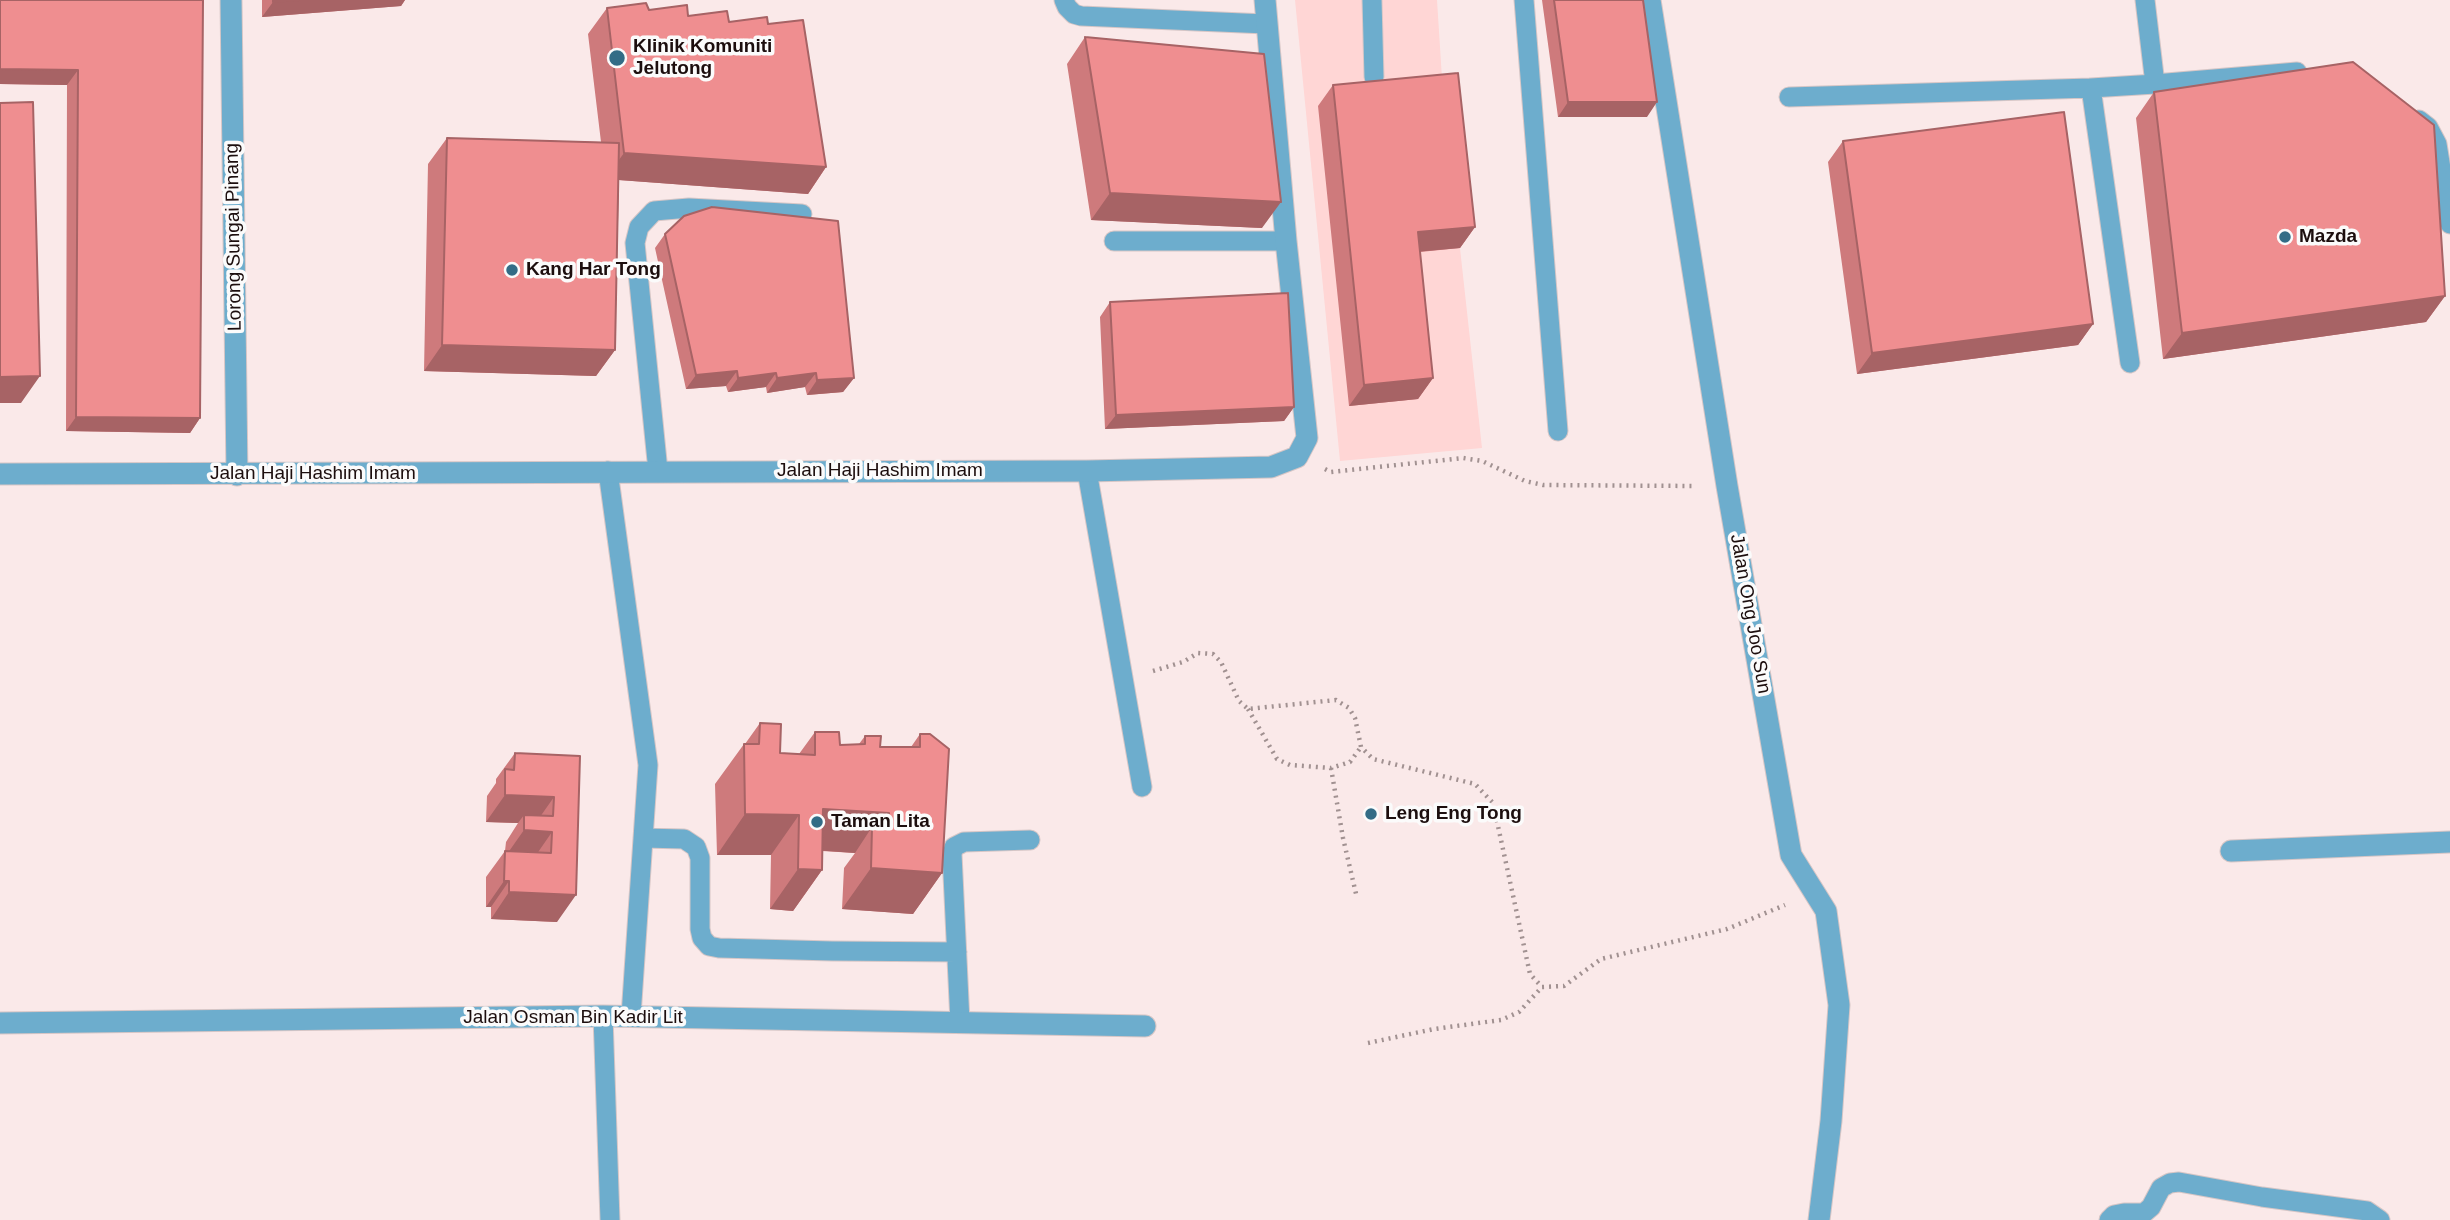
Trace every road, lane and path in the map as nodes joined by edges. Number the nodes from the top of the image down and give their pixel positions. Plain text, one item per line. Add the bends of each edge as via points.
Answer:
1 (231, 0) edge
2 (1064, 0) edge
3 (1265, 0) edge
4 (1372, 0) edge
5 (1524, 0) edge
6 (1650, 0) edge
7 (2145, 0) edge
8 (1266, 24) junction
9 (2322, 70) edge
10 (1374, 77) dead end
11 (2155, 83) junction
12 (2091, 88) junction
13 (1789, 97) dead end
14 (2403, 104) edge
15 (802, 214) edge
16 (2450, 224) edge
17 (1114, 241) dead end
18 (1286, 241) junction
19 (2130, 363) dead end
20 (1558, 431) dead end
21 (1297, 457) junction
22 (608, 471) junction
23 (658, 471) junction
24 (1087, 471) junction
25 (0, 474) edge
26 (237, 475) junction
27 (1727, 486) junction
28 (1123, 679) junction
29 (1248, 709) junction
30 (1361, 747) junction
31 (1331, 768) junction
32 (1142, 787) dead end
33 (643, 838) junction
34 (1030, 840) dead end
35 (2450, 842) edge
36 (2231, 851) dead end
37 (1815, 893) junction
38 (1357, 898) dead end
39 (957, 952) junction
40 (1542, 986) junction
41 (603, 1016) junction
42 (632, 1016) junction
43 (960, 1022) junction
44 (0, 1023) edge
45 (1145, 1026) dead end
46 (1368, 1043) dead end
47 (610, 1220) edge
48 (1819, 1220) edge
49 (2109, 1220) edge
50 (2380, 1220) edge

1 - 26 street, Lorong Sungai Pinang
2 - 8 lane via 1081,16
3 - 8 street
4 - 10 lane
5 - 20 lane
6 - 27 street, Jalan Ong Joo Sun
7 - 11 lane
8 - 18 street
9 - 11 lane
11 - 12 lane
12 - 13 lane
12 - 19 lane
14 - 16 lane via 2428,128 2437,144
15 - 23 lane via 689,208 654,211 639,227 635,243
17 - 18 lane
18 - 21 street via 1307,438
21 - 24 street, Jalan Haji Hashim Imam via 1270,467
21 - 27 path via 1331,472 1463,458 1543,485
22 - 23 street, Jalan Haji Hashim Imam
22 - 26 street, Jalan Haji Hashim Imam
22 - 33 lane via 648,765
23 - 24 street, Jalan Haji Hashim Imam
24 - 28 lane
25 - 26 street, Jalan Haji Hashim Imam
27 - 37 street, Jalan Ong Joo Sun via 1791,855
28 - 29 path via 1183,662 1198,653 1213,654 1238,701
28 - 32 lane
29 - 30 path via 1336,700 1355,718
29 - 31 path via 1278,759 1290,765
30 - 31 path via 1350,762
30 - 40 path via 1373,758 1475,784 1493,803 1530,974
31 - 38 path
33 - 39 lane via 684,839 696,847 700,929 709,946
33 - 42 lane
34 - 39 lane via 964,842 954,847
35 - 36 street
37 - 40 path via 1727,929 1601,960 1564,986
37 - 48 street, Jalan Ong Joo Sun via 1826,911 1839,1005
39 - 43 lane
40 - 46 path via 1519,1012 1501,1020
41 - 42 street, Jalan Osman Bin Kadir Lit
41 - 44 street, Jalan Osman Bin Kadir Lit
41 - 47 lane
42 - 43 street, Jalan Osman Bin Kadir Lit
43 - 45 street, Jalan Osman Bin Kadir Lit
49 - 50 lane via 2124,1213 2144,1213 2161,1188 2179,1182 2367,1211

